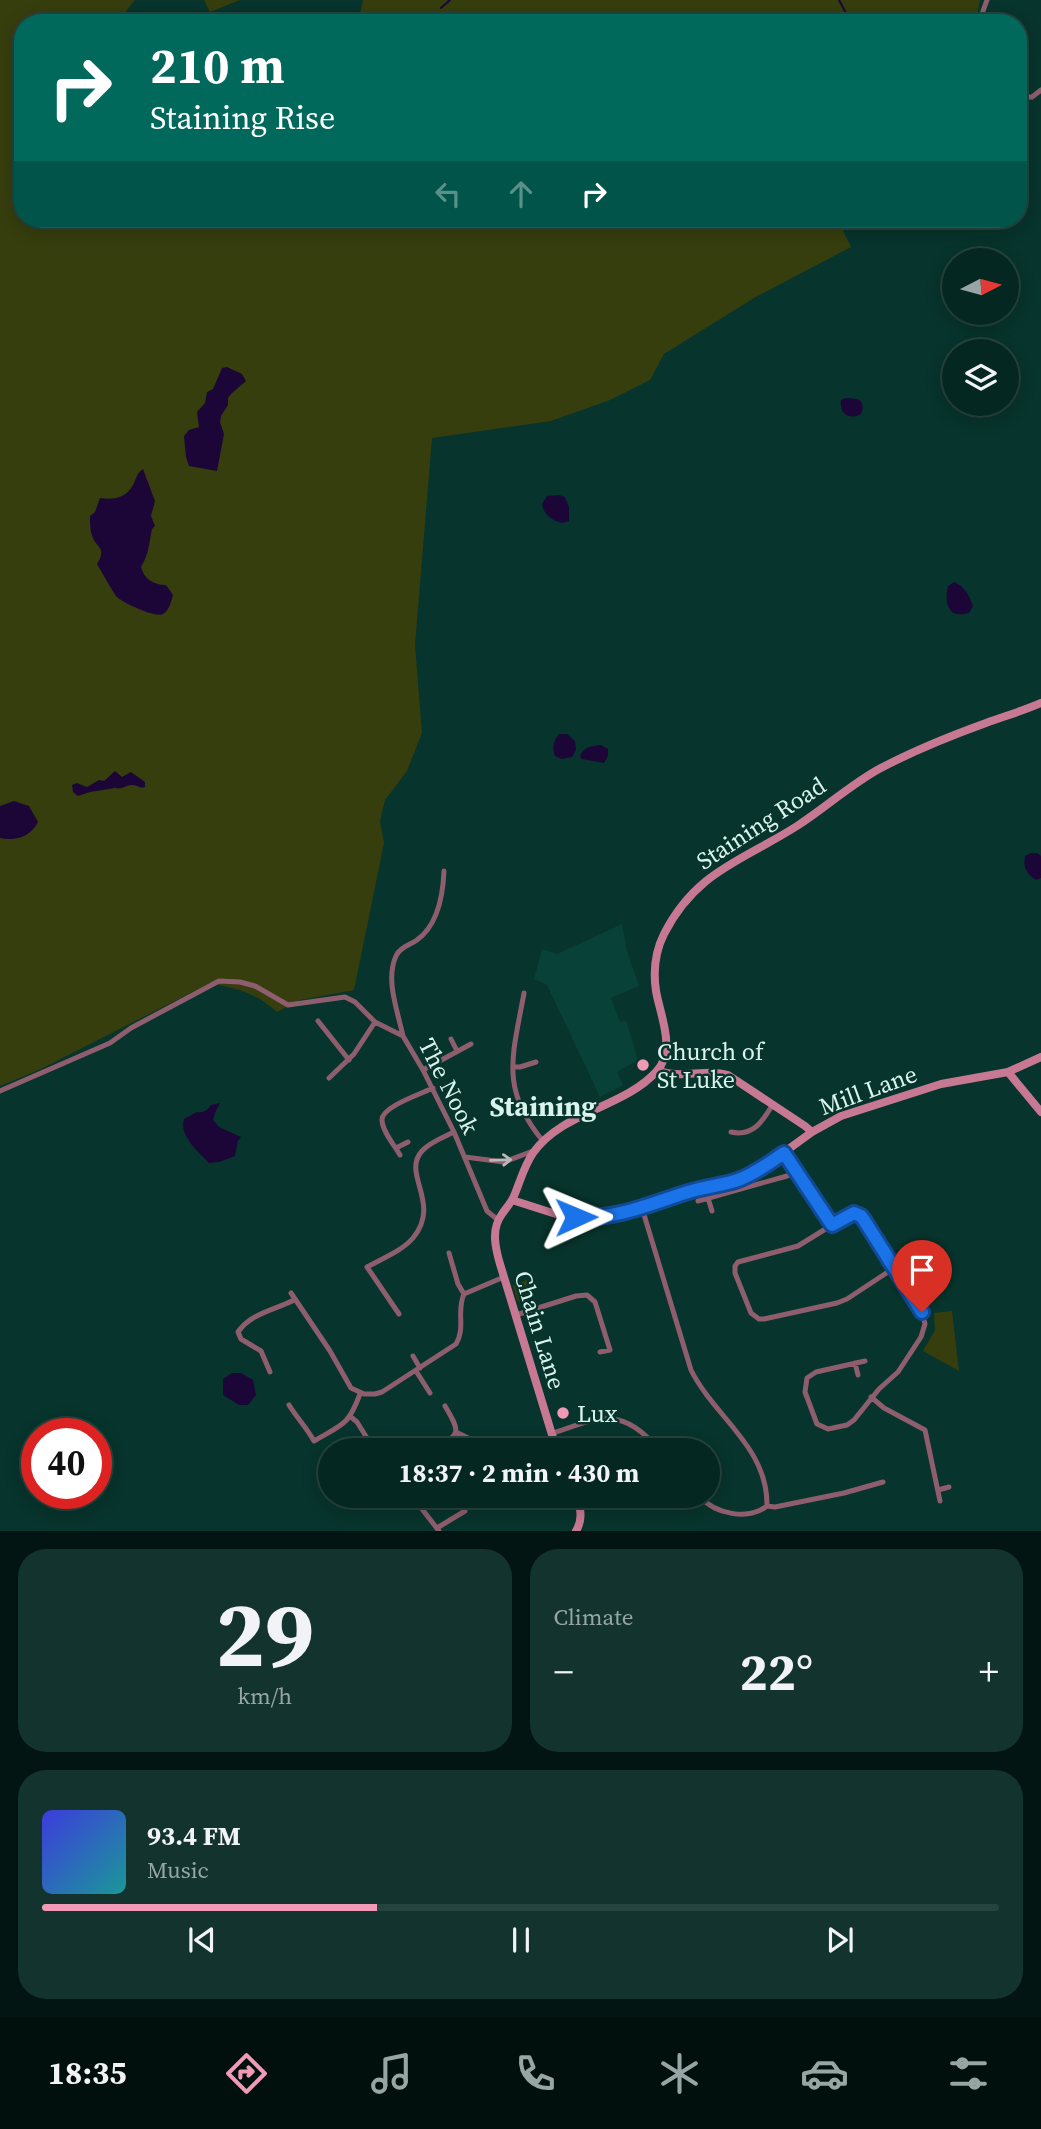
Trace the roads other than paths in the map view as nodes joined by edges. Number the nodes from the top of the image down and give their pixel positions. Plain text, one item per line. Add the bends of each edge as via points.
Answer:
1 (1041, 703) edge
2 (444, 871) dead end
3 (524, 993) dead end
4 (318, 1021) dead end
5 (376, 1022) junction
6 (403, 1036) junction
7 (451, 1039) dead end
8 (471, 1044) dead end
9 (457, 1051) junction
10 (1041, 1057) edge
11 (349, 1060) junction
12 (536, 1062) dead end
13 (513, 1067) junction
14 (423, 1070) junction
15 (659, 1070) junction
16 (1008, 1072) junction
17 (329, 1079) dead end
18 (433, 1088) junction
19 (0, 1091) edge
20 (773, 1104) junction
21 (1041, 1112) edge
22 (454, 1132) junction
23 (732, 1132) dead end
24 (812, 1132) junction
25 (543, 1141) junction
26 (408, 1142) dead end
27 (396, 1148) junction
28 (534, 1151) junction
29 (784, 1153) junction
30 (400, 1155) dead end
31 (465, 1157) junction
32 (796, 1172) junction
33 (708, 1198) junction
34 (512, 1200) junction
35 (698, 1201) dead end
36 (642, 1208) junction
37 (712, 1212) dead end
38 (498, 1220) junction
39 (832, 1225) junction
40 (449, 1253) dead end
41 (361, 1259) dead end
42 (460, 1261) dead end
43 (452, 1264) junction
44 (367, 1267) junction
45 (894, 1268) junction
46 (504, 1277) junction
47 (464, 1294) junction
48 (399, 1314) dead end
49 (516, 1315) junction
50 (600, 1352) dead end
51 (413, 1356) dead end
52 (865, 1361) dead end
53 (855, 1363) junction
54 (418, 1369) junction
55 (270, 1372) dead end
56 (858, 1375) dead end
57 (360, 1394) junction
58 (430, 1394) dead end
59 (871, 1397) junction
60 (289, 1405) dead end
61 (445, 1406) dead end
62 (351, 1417) junction
63 (456, 1432) junction
64 (551, 1434) junction
65 (367, 1438) dead end
66 (453, 1438) edge
67 (468, 1438) edge
68 (552, 1438) edge
69 (648, 1438) edge
70 (883, 1482) dead end
71 (949, 1487) dead end
72 (938, 1490) junction
73 (940, 1501) dead end
74 (767, 1506) junction
75 (421, 1508) edge
76 (580, 1508) edge
77 (715, 1508) edge
78 (465, 1511) dead end
79 (438, 1529) edge
80 (577, 1530) edge

1 - 15 street, Staining Road via 880,769 796,827 702,883 672,921 657,954 655,982 666,1037
2 - 6 street via 434,919 421,937 397,953 393,967
3 - 13 street
4 - 11 street
5 - 6 street, The Nook
5 - 11 street
5 - 19 street, The Nook via 345,997 288,1005 255,986 219,981 110,1044
6 - 14 street, The Nook
7 - 9 street
8 - 9 street
9 - 14 street
10 - 16 street, Mill Lane
11 - 17 street
12 - 13 street
13 - 25 street via 518,1102
14 - 18 street, The Nook
15 - 20 street via 722,1073
15 - 25 street
16 - 21 street
16 - 24 street, Mill Lane via 910,1093 841,1116
18 - 22 street, The Nook
18 - 27 street via 384,1112 382,1123
20 - 23 street via 755,1128 742,1134
20 - 24 street
22 - 31 street, The Nook
22 - 44 street via 417,1158 415,1174 424,1205 414,1237
24 - 29 street, Mill Lane
25 - 28 street
26 - 27 street
27 - 30 street
31 -> 28 street via 504,1162
28 - 34 street
29 - 32 street
29 - 36 street, Mill Lane via 737,1180
31 - 38 street, The Nook via 487,1211
32 - 33 street
32 - 39 street
33 - 35 street
33 - 37 street
34 - 36 street, Mill Lane via 576,1217 612,1216
34 - 38 street
36 - 74 street via 691,1370 754,1453
38 - 46 street, Chain Lane via 494,1234
39 - 45 street via 849,1215 861,1216
39 - 45 street via 798,1246 738,1262 735,1273 755,1317 837,1303
40 - 43 street
41 - 44 street
42 - 43 street
43 - 47 street
44 - 48 street
45 - 59 street via 922,1312 924,1331 898,1372
46 - 47 street
46 - 49 street, Chain Lane
47 - 54 street via 459,1339
49 - 50 street via 587,1296 595,1302 610,1349
49 - 64 street, Chain Lane
51 - 54 street
52 - 53 street
53 - 56 street
53 - 59 street via 807,1378 805,1392 816,1421 828,1429 846,1425
54 - 57 street via 382,1392
54 - 58 street
55 - 57 street via 261,1351 238,1332 251,1319 293,1296 348,1384
57 - 62 street
59 - 72 street via 926,1430
60 - 62 street via 314,1441
61 - 63 street
62 - 65 street
63 - 66 street
63 - 67 street
64 - 68 street, Chain Lane
64 - 69 street via 585,1422 614,1419
70 - 74 street
71 - 72 street
72 - 73 street
74 - 77 street via 742,1514
75 - 79 street
76 - 80 street
78 - 79 street

